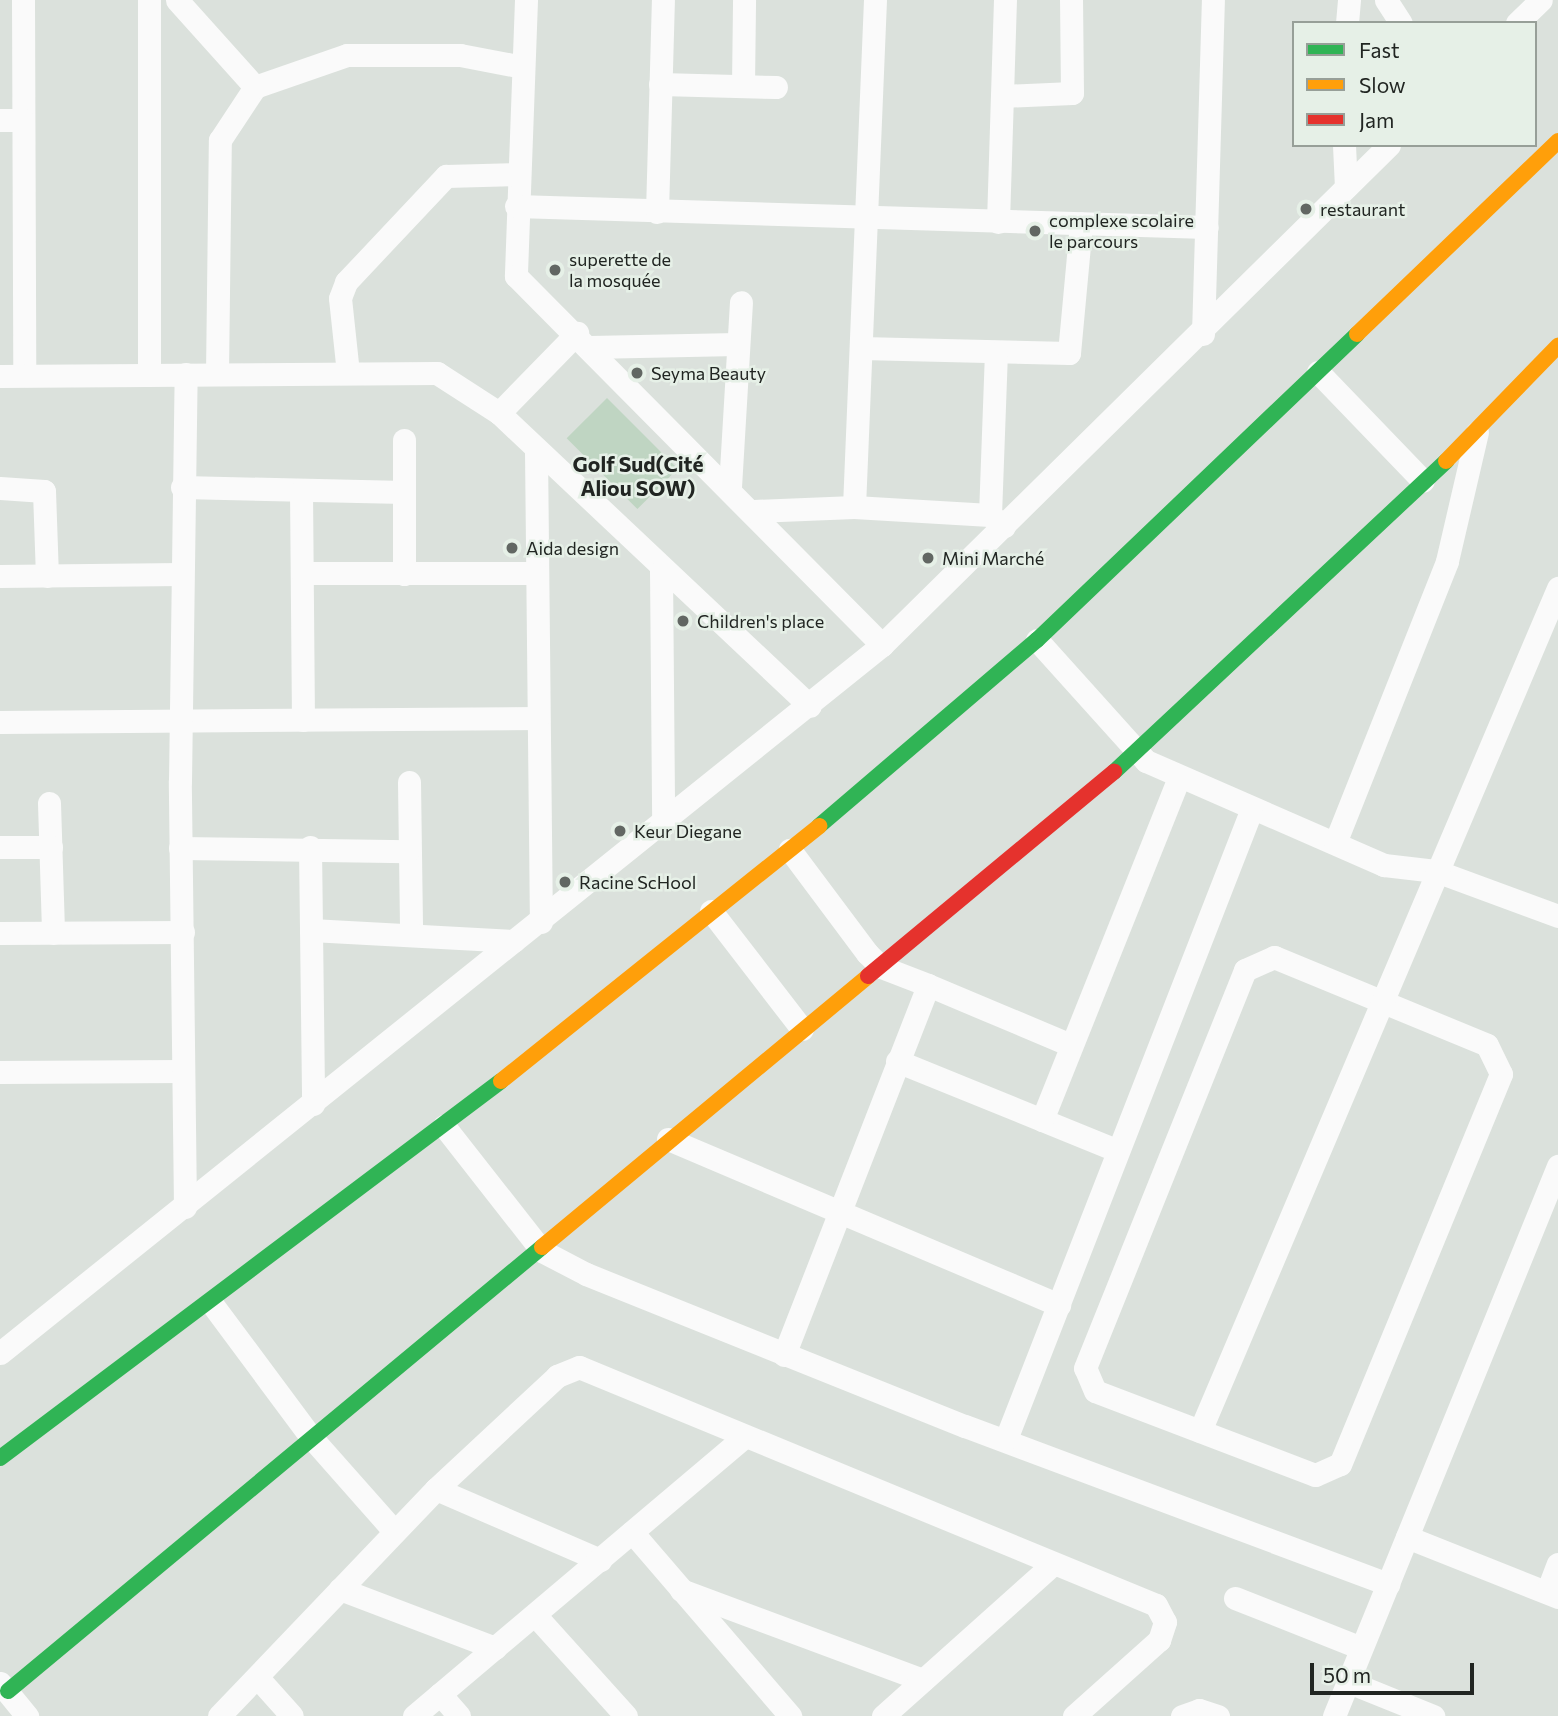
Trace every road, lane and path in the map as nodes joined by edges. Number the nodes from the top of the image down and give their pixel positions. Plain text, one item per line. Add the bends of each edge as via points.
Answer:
1 (23, 0) edge
2 (149, 0) edge
3 (177, 0) edge
4 (526, 0) edge
5 (663, 0) edge
6 (744, 0) edge
7 (875, 0) edge
8 (1005, 0) edge
9 (1072, 0) edge
10 (1213, 0) edge
11 (1349, 0) edge
12 (1386, 0) edge
13 (1541, 0) edge
14 (1347, 21) edge
15 (1400, 21) edge
16 (1519, 21) edge
17 (523, 67) junction
18 (660, 84) junction
19 (743, 86) junction
20 (255, 87) junction
21 (776, 88) dead end
22 (1002, 96) junction
23 (12, 120) edge
24 (1558, 141) edge
25 (1344, 147) edge
26 (1387, 147) edge
27 (517, 174) junction
28 (1346, 187) junction
29 (516, 206) junction
30 (657, 212) junction
31 (865, 218) junction
32 (998, 222) junction
33 (1081, 224) junction
34 (1207, 227) junction
35 (741, 302) dead end
36 (1203, 334) junction
37 (583, 340) junction
38 (737, 344) junction
39 (1558, 346) edge
40 (861, 348) junction
41 (996, 353) junction
42 (1318, 372) junction
43 (348, 373) junction
44 (149, 374) junction
45 (186, 374) junction
46 (218, 374) junction
47 (24, 375) junction
48 (0, 376) edge
49 (499, 413) junction
50 (1477, 432) junction
51 (404, 440) dead end
52 (536, 451) junction
53 (1423, 481) junction
54 (182, 487) junction
55 (730, 487) junction
56 (0, 488) edge
57 (301, 491) junction
58 (404, 492) junction
59 (854, 507) junction
60 (754, 511) junction
61 (997, 521) junction
62 (662, 571) junction
63 (302, 573) junction
64 (536, 573) junction
65 (181, 574) junction
66 (404, 574) junction
67 (0, 576) edge
68 (47, 576) junction
69 (1558, 588) edge
70 (1037, 640) junction
71 (882, 645) junction
72 (810, 706) junction
73 (538, 718) junction
74 (303, 720) junction
75 (0, 722) edge
76 (181, 724) junction
77 (1136, 754) junction
78 (1179, 777) junction
79 (409, 782) dead end
80 (49, 803) dead end
81 (1251, 811) junction
82 (663, 825) junction
83 (1335, 843) junction
84 (0, 847) edge
85 (51, 847) junction
86 (180, 848) junction
87 (310, 848) junction
88 (790, 850) junction
89 (408, 851) junction
90 (1436, 871) junction
91 (711, 911) junction
92 (1558, 916) edge
93 (541, 922) junction
94 (310, 930) junction
95 (183, 932) junction
96 (0, 933) edge
97 (53, 933) junction
98 (411, 934) junction
99 (514, 941) junction
100 (881, 967) junction
101 (928, 985) junction
102 (1380, 1003) junction
103 (802, 1029) junction
104 (1071, 1045) junction
105 (897, 1061) junction
106 (183, 1071) junction
107 (0, 1072) edge
108 (313, 1104) junction
109 (1042, 1120) junction
110 (444, 1126) junction
111 (668, 1139) junction
112 (1116, 1150) junction
113 (1558, 1166) edge
114 (185, 1207) junction
115 (841, 1210) junction
116 (542, 1251) junction
117 (212, 1304) junction
118 (1059, 1305) junction
119 (0, 1353) edge
120 (784, 1355) junction
121 (1200, 1431) junction
122 (310, 1436) junction
123 (743, 1438) junction
124 (1006, 1438) junction
125 (0, 1458) edge
126 (436, 1489) junction
127 (394, 1531) junction
128 (632, 1532) junction
129 (1407, 1537) junction
130 (600, 1560) junction
131 (1053, 1564) junction
132 (1558, 1564) edge
133 (1388, 1584) junction
134 (340, 1589) junction
135 (681, 1590) junction
136 (1553, 1595) edge
137 (1235, 1598) dead end
138 (535, 1615) junction
139 (1359, 1647) junction
140 (495, 1648) junction
141 (257, 1676) junction
142 (923, 1680) junction
143 (1349, 1682) junction
144 (4, 1687) edge
145 (440, 1694) junction
146 (27, 1716) edge
147 (219, 1716) edge
148 (292, 1716) edge
149 (414, 1716) edge
150 (459, 1716) edge
151 (626, 1716) edge
152 (790, 1716) edge
153 (884, 1716) edge
154 (1074, 1716) edge
155 (1182, 1716) edge
156 (1218, 1716) edge
157 (1335, 1716) edge
158 (1433, 1716) edge

1 - 23 street
2 - 44 street
3 - 20 street
4 - 17 street
5 - 18 street
6 - 19 street
7 - 31 street
8 - 22 street
9 - 22 street via 1072,93
10 - 34 street
11 - 14 street
12 - 15 street
13 - 16 street
17 - 20 street via 460,55 347,55
17 - 27 street
18 - 19 street
18 - 30 street
19 - 21 street
20 - 46 street via 220,139
22 - 32 street
23 - 47 street
24 - 42 street
25 - 28 street
26 - 28 street
27 - 29 street
27 - 43 street via 446,176 346,282 340,298
28 - 36 street
29 - 30 street
29 - 37 street via 516,276
30 - 31 street
31 - 32 street
31 - 40 street
32 - 33 street
33 - 34 street
33 - 41 street via 1073,349 1062,355
34 - 36 street
35 - 38 street
36 - 61 street
37 - 38 street
37 - 49 street
37 - 55 street via 629,394
38 - 55 street
39 - 50 street
40 - 41 street
40 - 59 street
41 - 61 street
42 - 53 street
42 - 70 street
43 - 46 street
43 - 49 street via 437,373
44 - 45 street
44 - 47 street
45 - 46 street
45 - 54 street
47 - 48 street
49 - 52 street
50 - 53 street
50 - 83 street via 1447,561
51 - 58 street
52 - 62 street
52 - 64 street
53 - 77 street
54 - 57 street
54 - 65 street
55 - 60 street
56 - 68 street via 44,491
57 - 58 street
57 - 63 street
58 - 66 street
59 - 60 street
59 - 61 street
60 - 71 street
61 - 71 street
62 - 72 street
62 - 82 street
63 - 66 street
63 - 74 street
64 - 66 street
64 - 73 street
65 - 68 street
65 - 76 street
67 - 68 street
69 - 90 street
70 - 77 street
70 - 88 street
71 - 72 street
72 - 82 street
73 - 74 street
73 - 93 street
74 - 76 street
75 - 76 street
76 - 86 street
77 - 78 street
77 - 100 street
78 - 81 street
78 - 104 street
79 - 89 street
80 - 85 street
81 - 83 street
81 - 112 street
82 - 93 street
83 - 90 street via 1403,871
84 - 85 street
85 - 97 street
86 - 87 street
86 - 95 street
87 - 89 street
87 - 94 street
88 - 91 street
88 - 100 street
89 - 98 street
90 - 92 street
90 - 102 street
91 - 103 street
91 - 110 street
93 - 99 street
94 - 98 street
94 - 108 street
95 - 97 street
95 - 106 street
96 - 97 street
98 - 99 street
99 - 108 street
100 - 101 street
100 - 103 street
101 - 104 street
101 - 105 street
102 - 121 street
102 - 121 street via 1274,957 1245,970 1085,1368 1095,1391
102 - 121 street via 1488,1045 1501,1074 1340,1464 1315,1475
103 - 111 street
104 - 109 street
105 - 109 street
105 - 115 street
106 - 107 street
106 - 114 street
108 - 114 street
109 - 112 street
110 - 116 street
110 - 117 street
111 - 115 street
111 - 116 street
112 - 118 street
113 - 129 street
114 - 119 street
115 - 118 street
115 - 120 street
116 - 120 street
116 - 122 street
117 - 122 street
117 - 125 street
118 - 124 street
120 - 124 street
122 - 127 street
122 - 144 street
123 - 126 street via 579,1367 557,1376
123 - 128 street
123 - 131 street
124 - 133 street
126 - 127 street
126 - 130 street
127 - 134 street
128 - 130 street
128 - 135 street
129 - 133 street
129 - 136 street
130 - 138 street
131 - 142 street
131 - 154 street via 1156,1605 1165,1622 1159,1640
132 - 136 street
133 - 139 street
134 - 140 street
134 - 141 street
135 - 142 street
135 - 152 street
137 - 139 street
138 - 140 street
138 - 151 street
139 - 143 street
140 - 145 street
141 - 147 street
141 - 148 street
142 - 153 street
143 - 157 street
143 - 158 street
144 - 146 street
145 - 149 street
145 - 150 street
155 - 156 street via 1199,1710

